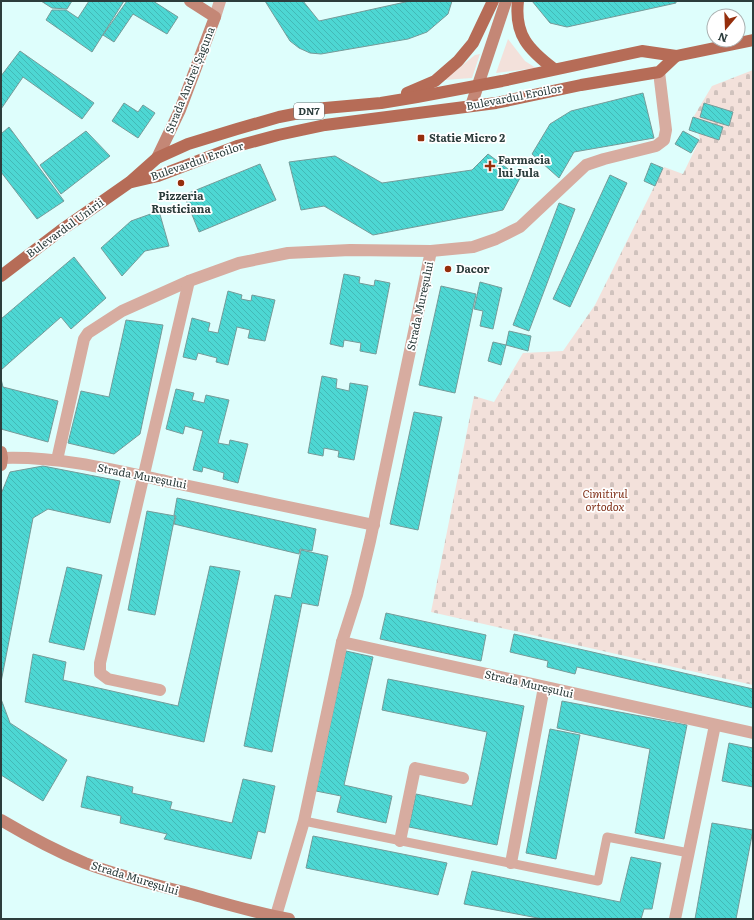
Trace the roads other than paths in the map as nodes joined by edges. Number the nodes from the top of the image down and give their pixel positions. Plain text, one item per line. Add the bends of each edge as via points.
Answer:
1 (190, 1) edge
2 (220, 1) edge
3 (493, 1) edge
4 (506, 1) edge
5 (518, 1) edge
6 (215, 17) junction
7 (753, 40) edge
8 (676, 56) junction
9 (554, 69) junction
10 (659, 72) junction
11 (478, 85) junction
12 (381, 103) junction
13 (472, 106) junction
14 (157, 158) junction
15 (130, 182) junction
16 (431, 251) junction
17 (1, 276) edge
18 (189, 281) junction
19 (1, 458) edge
20 (57, 460) junction
21 (142, 476) junction
22 (374, 525) junction
23 (342, 642) junction
24 (544, 687) junction
25 (160, 690) dead end
26 (715, 725) junction
27 (753, 733) edge
28 (463, 778) dead end
29 (1, 820) edge
30 (304, 821) junction
31 (400, 841) junction
32 (689, 853) junction
33 (511, 863) junction
34 (275, 918) edge
35 (289, 919) edge
36 (675, 919) edge

1 - 6 street
2 - 6 street, Strada Andrei Șaguna
3 - 12 main road via 473,43 458,61 435,81
4 - 11 street
5 - 9 main road via 519,27 525,40 534,53
6 - 14 street, Strada Andrei Șaguna via 180,110
7 - 8 main road, Bulevardul Eroilor / DN7
8 - 9 main road, Bulevardul Eroilor / DN7 via 642,50
8 - 10 main road
9 - 11 main road, Bulevardul Eroilor / DN7
10 - 13 main road, Bulevardul Eroilor / DN7
10 - 16 street, Strada Mureșului via 666,130 664,140 656,146 586,165 520,227 496,239 473,247
11 - 12 main road, Bulevardul Eroilor / DN7
11 - 13 street
12 - 14 main road, Bulevardul Eroilor / DN7 via 325,108 279,117 188,144
13 - 15 main road, Bulevardul Eroilor / DN7 via 325,125 278,135 237,146 158,176
14 - 15 main road, Bulevardul Eroilor / DN7
15 - 17 main road, Bulevardul Unirii / DN7
16 - 18 street via 350,250 288,253 239,263
16 - 22 street, Strada Mureșului
18 - 20 street via 122,311 88,333 84,339
18 - 21 street
19 - 20 street, Strada Mureșului
20 - 21 street, Strada Mureșului
21 - 22 street, Strada Mureșului
21 - 25 street via 100,663 100,673 108,679
22 - 23 street, Strada Mureșului via 357,595
23 - 24 street, Strada Mureșului
23 - 30 street, Strada Mureșului
24 - 26 street, Strada Mureșului
24 - 33 street
26 - 27 street, Strada Mureșului
26 - 32 street
28 - 31 street via 415,768
29 - 34 street, Strada Mureșului via 31,838 86,863
30 - 31 lane
30 - 34 street, Strada Mureșului
31 - 33 lane
32 - 33 lane via 607,837 598,881
32 - 36 street
34 - 35 street, Strada Mureșului

